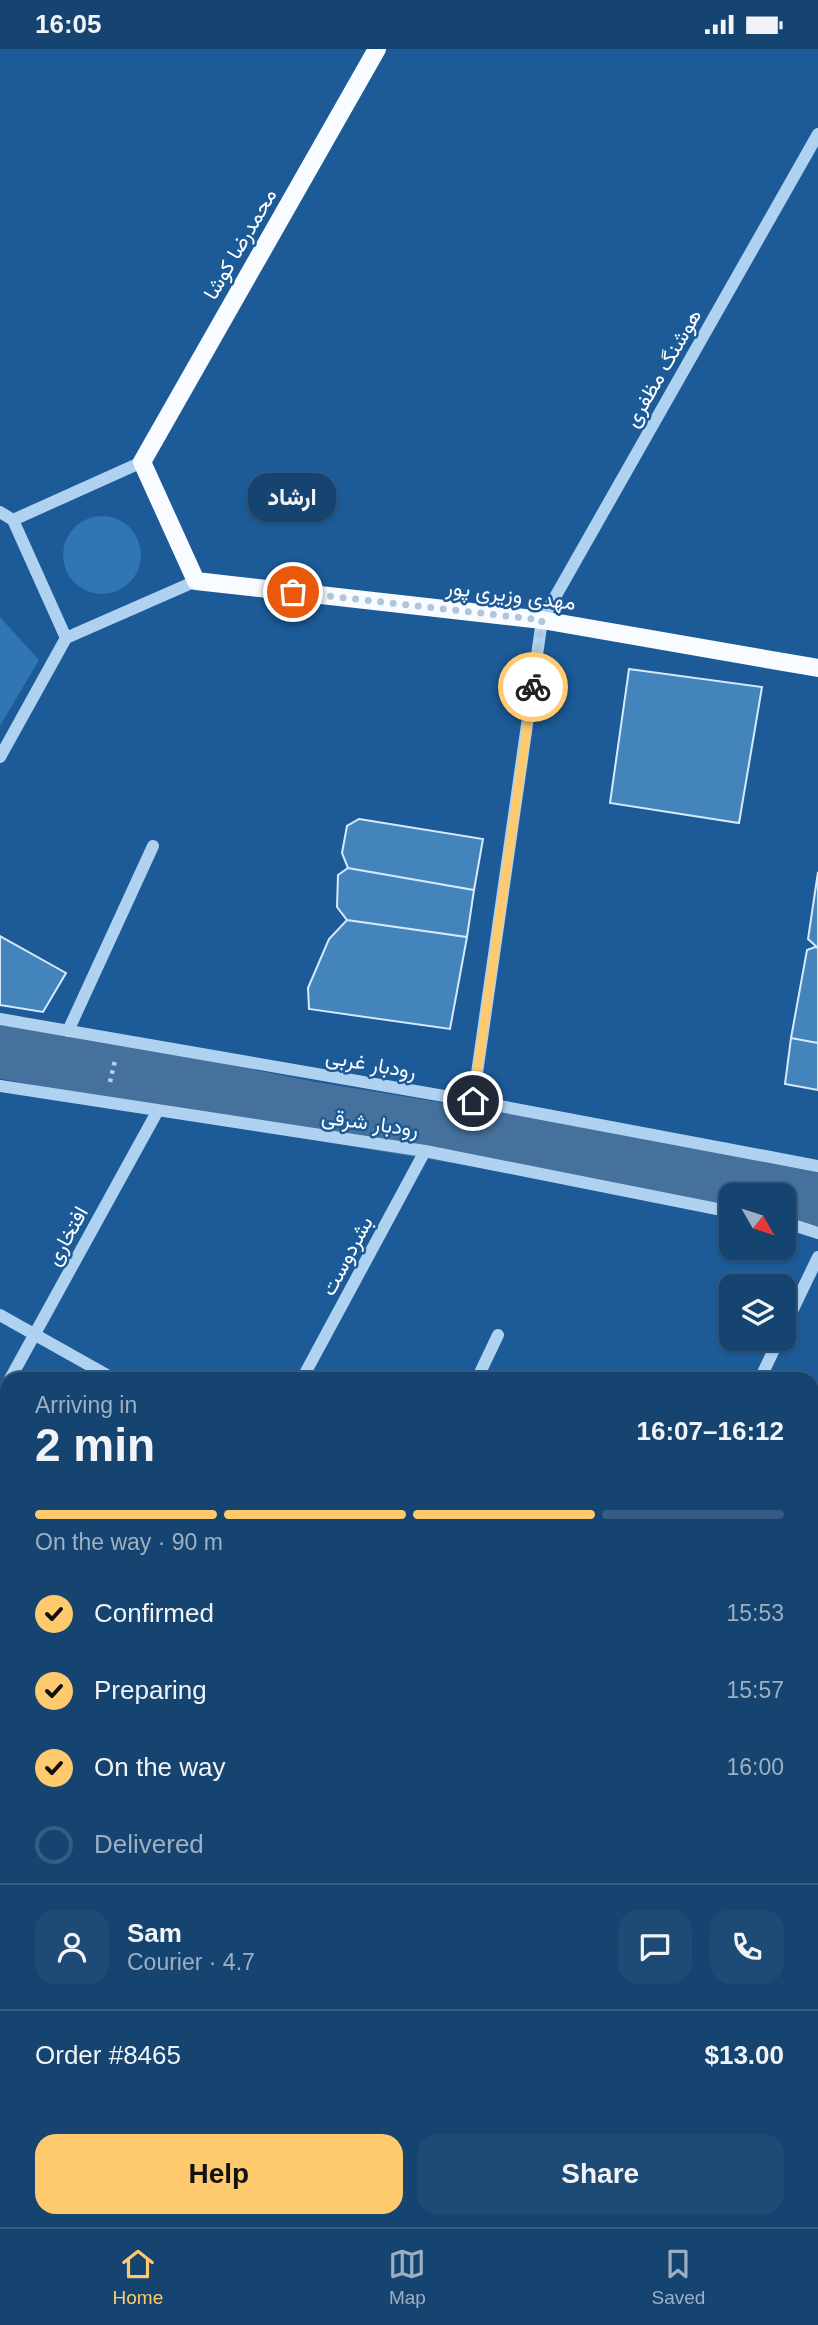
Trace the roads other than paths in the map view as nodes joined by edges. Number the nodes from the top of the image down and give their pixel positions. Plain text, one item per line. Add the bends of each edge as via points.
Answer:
1 (377, 49) edge
2 (818, 134) edge
3 (142, 461) junction
4 (0, 512) edge
5 (13, 520) junction
6 (195, 581) junction
7 (542, 620) junction
8 (66, 639) junction
9 (818, 668) edge
10 (0, 757) edge
11 (153, 846) dead end
12 (0, 1019) edge
13 (68, 1031) junction
14 (0, 1086) edge
15 (473, 1101) junction
16 (157, 1112) junction
17 (425, 1151) junction
18 (818, 1166) edge
19 (719, 1209) edge
20 (796, 1226) edge
21 (818, 1233) edge
22 (818, 1257) edge
23 (796, 1303) edge
24 (0, 1315) edge
25 (35, 1335) junction
26 (498, 1335) dead end
27 (773, 1351) edge
28 (14, 1372) edge
29 (101, 1372) edge
30 (306, 1372) edge
31 (480, 1372) edge
32 (763, 1372) edge

1 - 3 main road, محمدرضا کوشا
2 - 7 street, هوشنگ مظفری
3 - 5 street
3 - 6 main road
4 - 5 street
5 - 8 street
6 - 7 main road, مهدی وزیری پور
6 - 8 street
7 - 9 main road, مهدی وزیری پور
7 - 15 street
8 - 10 street
11 - 13 street
12 - 13 street, رودبار غربی
13 - 15 street, رودبار غربی
14 - 16 street, رودبار شرقی
15 - 18 street, رودبار غربی
16 - 17 street, رودبار شرقی
16 - 25 street, افتخاری
17 - 19 street, رودبار شرقی
17 - 30 street, بشردوست
20 - 21 street
22 - 23 street
24 - 25 street
25 - 28 street, افتخاری
25 - 29 street
26 - 31 street
27 - 32 street

